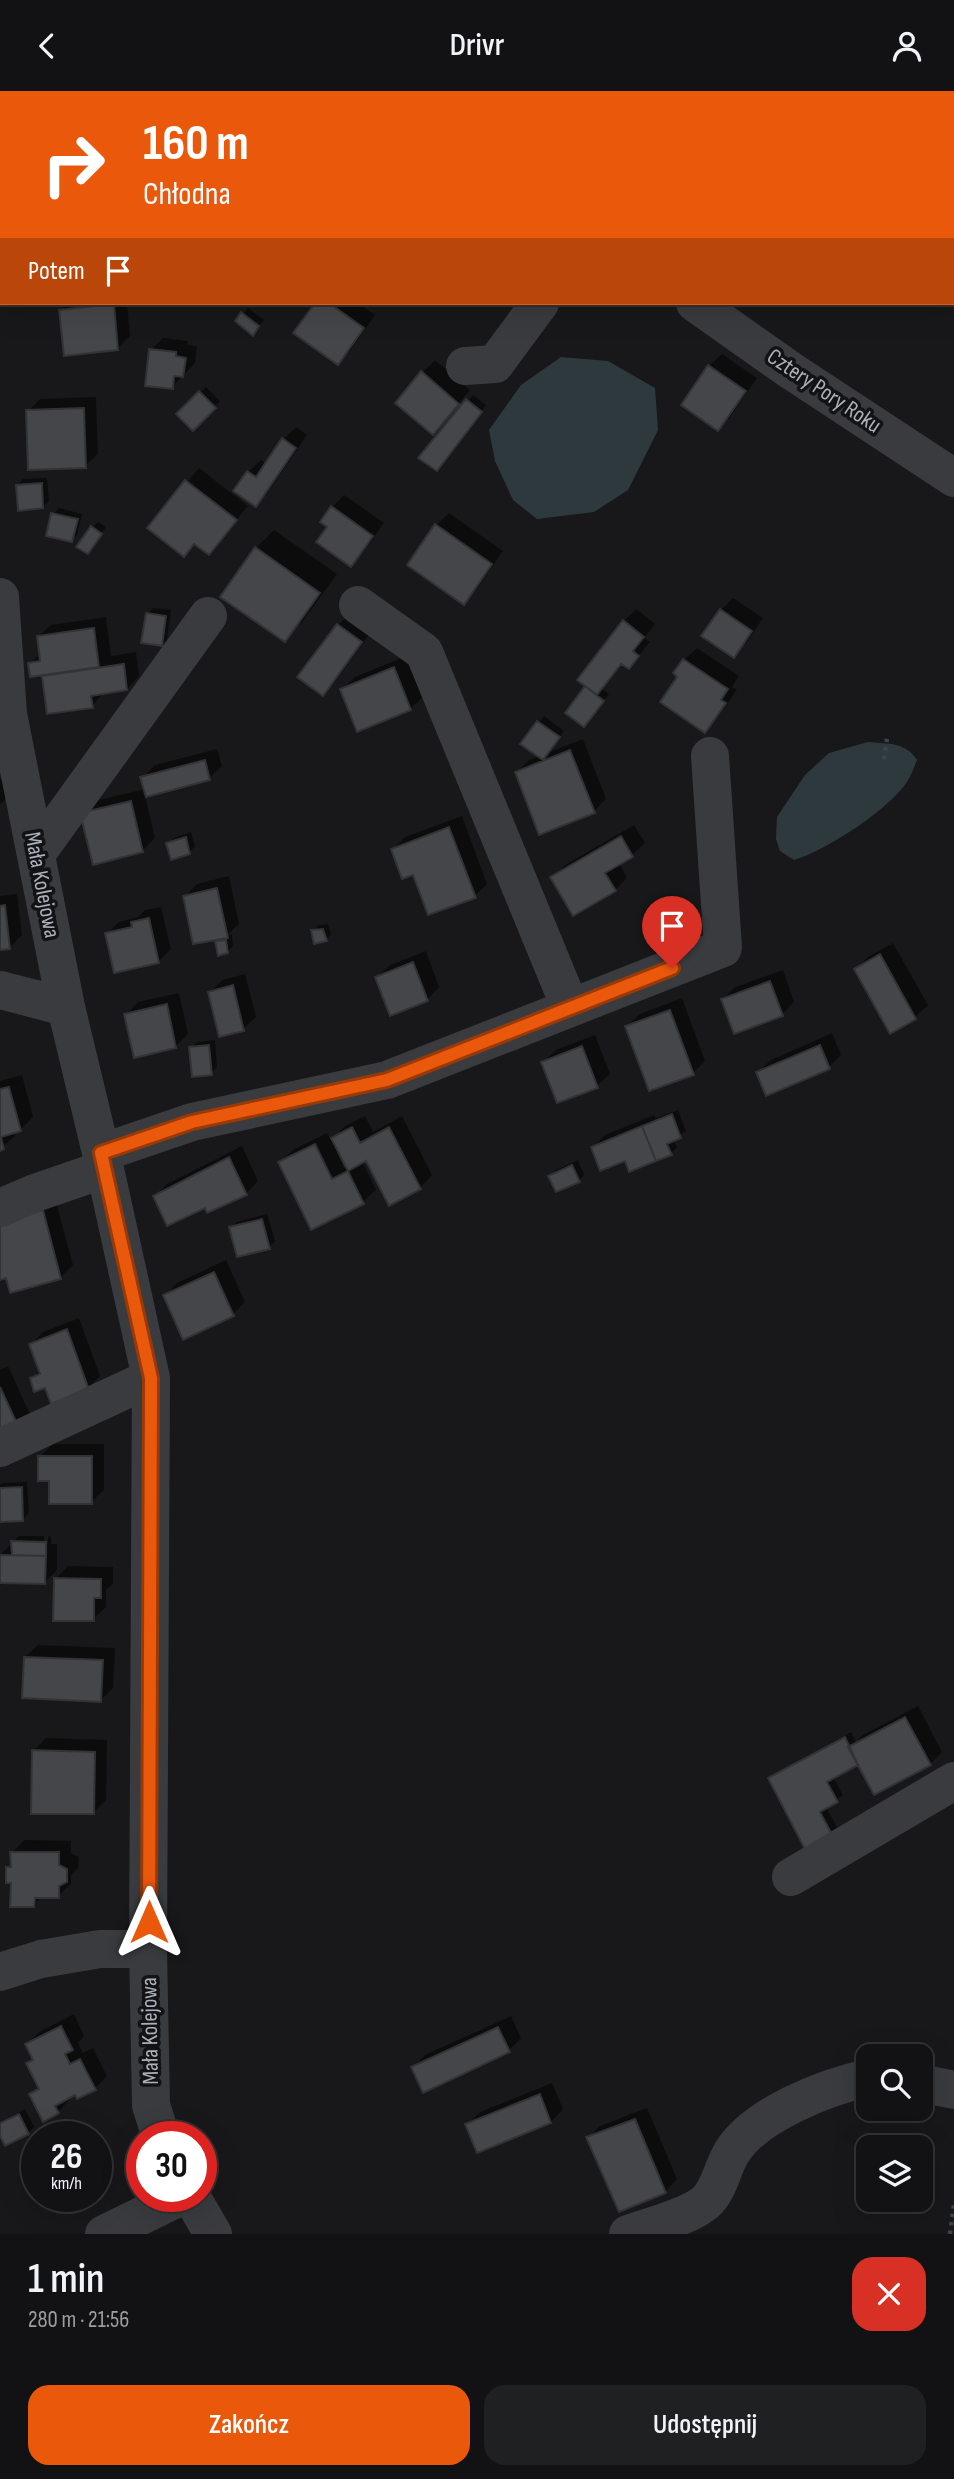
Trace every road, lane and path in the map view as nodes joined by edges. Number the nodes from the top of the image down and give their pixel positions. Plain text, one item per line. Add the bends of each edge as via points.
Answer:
1 (539, 305) edge
2 (698, 305) edge
3 (465, 366) dead end
4 (954, 478) edge
5 (0, 597) edge
6 (358, 605) dead end
7 (208, 616) dead end
8 (887, 738) dead end
9 (710, 756) dead end
10 (884, 759) dead end
11 (37, 853) junction
12 (0, 991) edge
13 (66, 1007) junction
14 (570, 1007) junction
15 (103, 1161) junction
16 (0, 1208) edge
17 (151, 1378) junction
18 (0, 1448) edge
19 (954, 1781) edge
20 (791, 1877) dead end
21 (148, 1949) junction
22 (0, 1972) edge
23 (856, 2082) edge
24 (933, 2086) edge
25 (954, 2090) edge
26 (156, 2121) edge
27 (954, 2204) edge
28 (149, 2212) edge
29 (200, 2212) edge
30 (104, 2234) edge
31 (213, 2234) edge
32 (628, 2234) edge
33 (950, 2234) edge

1 - 3 street via 495,364
2 - 4 street, Cztery Pory Roku
5 - 11 street, Mała Kolejowa via 8,714
6 - 14 street via 424,652
7 - 11 street
8 - 10 path
9 - 14 street via 723,949
11 - 13 street, Mała Kolejowa
12 - 13 street
13 - 15 street, Mała Kolejowa
14 - 15 street via 387,1080 192,1122
15 - 16 street
15 - 17 street, Mała Kolejowa
17 - 18 street
17 - 21 street, Mała Kolejowa
19 - 20 street
21 - 22 street via 100,1949 41,1958
21 - 26 street, Mała Kolejowa via 151,2105
23 - 32 street via 788,2106 755,2125 732,2152 708,2200 694,2210
24 - 25 street
27 - 33 path
28 - 30 street
29 - 31 street

